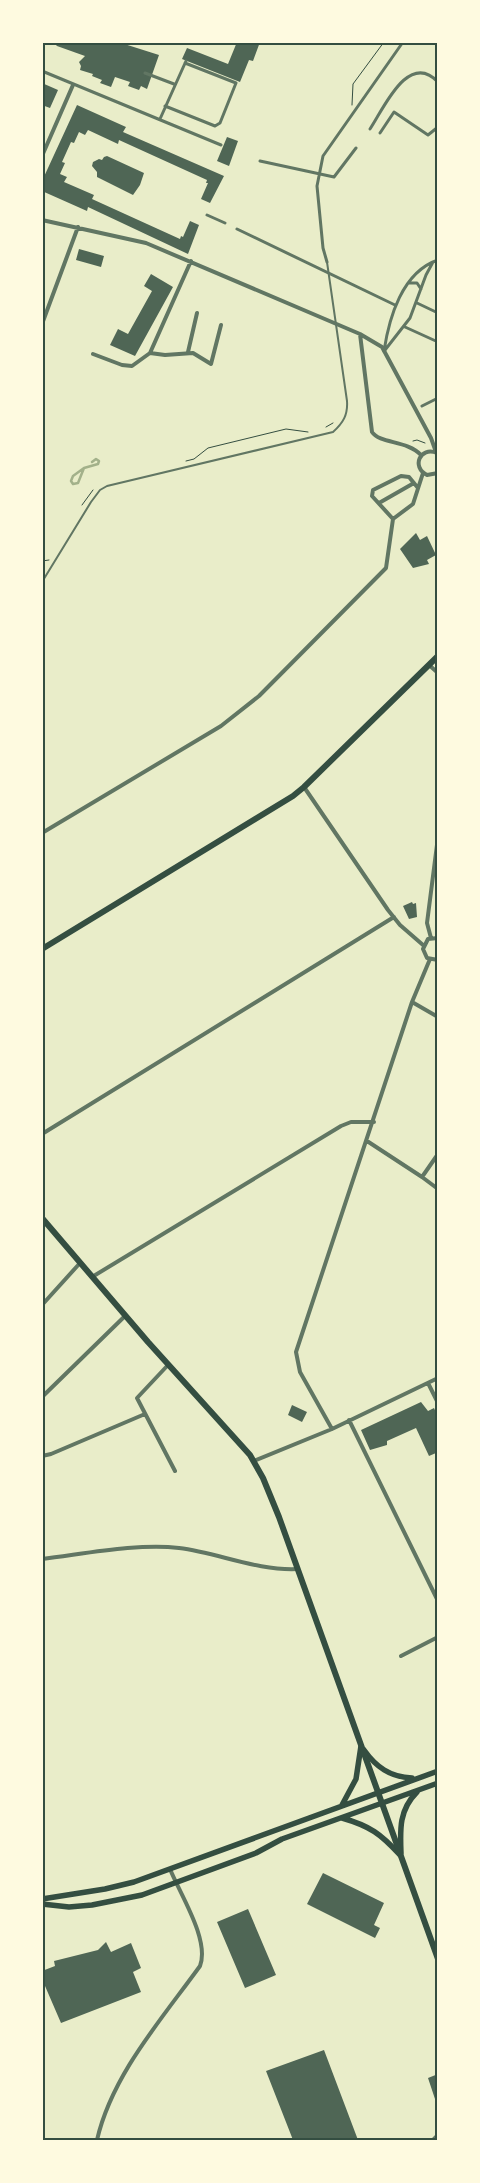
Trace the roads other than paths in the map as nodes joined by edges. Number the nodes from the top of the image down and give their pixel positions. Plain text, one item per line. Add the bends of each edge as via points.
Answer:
1 (403, 42) edge
2 (42, 71) edge
3 (145, 73) dead end
4 (438, 82) edge
5 (174, 84) junction
6 (74, 85) junction
7 (165, 106) junction
8 (160, 119) junction
9 (438, 126) edge
10 (370, 129) dead end
11 (380, 134) dead end
12 (221, 145) dead end
13 (356, 148) dead end
14 (42, 156) edge
15 (260, 160) dead end
16 (207, 215) dead end
17 (42, 220) edge
18 (225, 223) dead end
19 (78, 227) junction
20 (236, 229) dead end
21 (438, 260) edge
22 (433, 261) junction
23 (191, 262) junction
24 (327, 262) joint
25 (409, 283) junction
26 (421, 290) junction
27 (417, 303) junction
28 (393, 304) junction
29 (438, 312) edge
30 (197, 313) dead end
31 (42, 324) edge
32 (221, 325) dead end
33 (405, 326) junction
34 (386, 333) junction
35 (360, 334) junction
36 (396, 338) junction
37 (438, 342) edge
38 (383, 349) junction
39 (188, 352) junction
40 (150, 353) junction
41 (93, 354) dead end
42 (438, 398) edge
43 (422, 406) dead end
44 (437, 453) edge
45 (421, 455) junction
46 (423, 473) junction
47 (438, 473) edge
48 (414, 483) junction
49 (418, 488) junction
50 (379, 503) junction
51 (393, 519) junction
52 (42, 582) edge
53 (438, 656) edge
54 (429, 665) junction
55 (438, 673) edge
56 (304, 787) junction
57 (42, 833) edge
58 (438, 837) edge
59 (394, 917) junction
60 (431, 938) junction
61 (438, 938) edge
62 (423, 945) junction
63 (42, 949) edge
64 (430, 959) junction
65 (438, 960) edge
66 (412, 1002) junction
67 (438, 1017) edge
68 (374, 1122) junction
69 (42, 1134) edge
70 (367, 1141) junction
71 (438, 1154) edge
72 (422, 1177) junction
73 (438, 1189) edge
74 (42, 1218) edge
75 (80, 1263) junction
76 (92, 1277) junction
77 (42, 1305) edge
78 (125, 1316) junction
79 (168, 1365) junction
80 (438, 1378) edge
81 (428, 1383) junction
82 (42, 1397) edge
83 (438, 1403) edge
84 (145, 1414) junction
85 (349, 1420) junction
86 (332, 1428) junction
87 (42, 1456) edge
88 (254, 1461) junction
89 (175, 1471) dead end
90 (42, 1559) edge
91 (298, 1569) junction
92 (438, 1601) edge
93 (438, 1636) edge
94 (401, 1656) dead end
95 (361, 1746) junction
96 (438, 1770) edge
97 (417, 1778) junction
98 (438, 1783) edge
99 (420, 1789) junction
100 (378, 1792) junction
101 (383, 1803) junction
102 (341, 1806) junction
103 (342, 1818) junction
104 (402, 1857) junction
105 (170, 1869) junction
106 (176, 1883) junction
107 (42, 1899) edge
108 (42, 1904) edge
109 (438, 1959) edge
110 (438, 2135) edge
111 (97, 2140) edge
112 (433, 2140) edge

1 - 24 street via 323,156 317,186
2 - 6 street
3 - 5 street
4 - 10 street via 434,77 418,72 405,77
5 - 7 street
5 - 7 street via 186,62 236,83 220,123 215,126
6 - 8 street
6 - 14 street
7 - 8 street
8 - 12 street
9 - 11 street via 428,135 394,112
13 - 15 street via 334,177
16 - 18 street
17 - 19 street
19 - 23 street via 146,243
19 - 31 street
20 - 28 street
21 - 22 street
22 - 25 street
22 - 26 street
23 - 35 street
23 - 40 street
24 - 52 lane via 347,401 341,426 333,432 106,486 91,502
25 - 26 street via 417,283
25 - 28 street
26 - 27 street
27 - 29 street
27 - 33 street
28 - 34 street
30 - 39 street
32 - 39 street via 211,364
33 - 36 street
33 - 37 street
34 - 36 street via 390,338
34 - 38 street
35 - 38 street
35 - 45 street via 372,432 376,437 405,444
36 - 38 street
38 - 44 street
39 - 40 street via 175,355
40 - 41 street via 132,366
42 - 43 street
44 - 45 street via 428,451
45 - 46 street via 418,464
46 - 47 street
46 - 49 street
48 - 49 street
48 - 50 street
48 - 50 street via 401,476 373,490 372,496
49 - 51 street via 413,504
50 - 51 street
51 - 57 street via 386,568 259,696 221,726
53 - 54 main road
54 - 55 street
54 - 56 main road
56 - 59 street
56 - 63 main road
58 - 60 street via 427,923
59 - 62 street
59 - 69 street
60 - 61 street
60 - 62 street
62 - 64 street via 423,952
64 - 65 street
64 - 66 street
66 - 67 street
66 - 68 street
68 - 70 street
68 - 76 street via 351,1122 341,1126
70 - 72 street
70 - 86 street via 296,1352 300,1372
71 - 72 street
72 - 73 street
74 - 75 main road
75 - 76 main road
75 - 77 street
76 - 78 main road
78 - 79 main road
78 - 82 street
79 - 84 street via 137,1397
79 - 88 main road
80 - 81 street
81 - 83 street
81 - 85 street
84 - 87 street
84 - 89 street
85 - 86 street
85 - 92 street
86 - 88 street
88 - 91 main road via 272,1497
90 - 91 street via 161,1547 197,1551 270,1569
91 - 95 main road
93 - 94 street
95 - 97 main road via 382,1770 398,1777
95 - 100 main road
95 - 102 main road via 356,1779
96 - 97 main road
97 - 100 main road
98 - 99 main road
99 - 101 main road
99 - 104 main road via 403,1810 400,1828
100 - 101 main road
100 - 102 main road
101 - 103 main road
101 - 104 main road
102 - 105 main road
103 - 104 main road via 374,1830
103 - 106 main road
104 - 109 main road
105 - 106 street
105 - 107 main road via 105,1889
106 - 108 main road via 119,1901 69,1907
106 - 111 street via 195,1923 202,1948 200,1966 138,2053 116,2090
110 - 112 street

